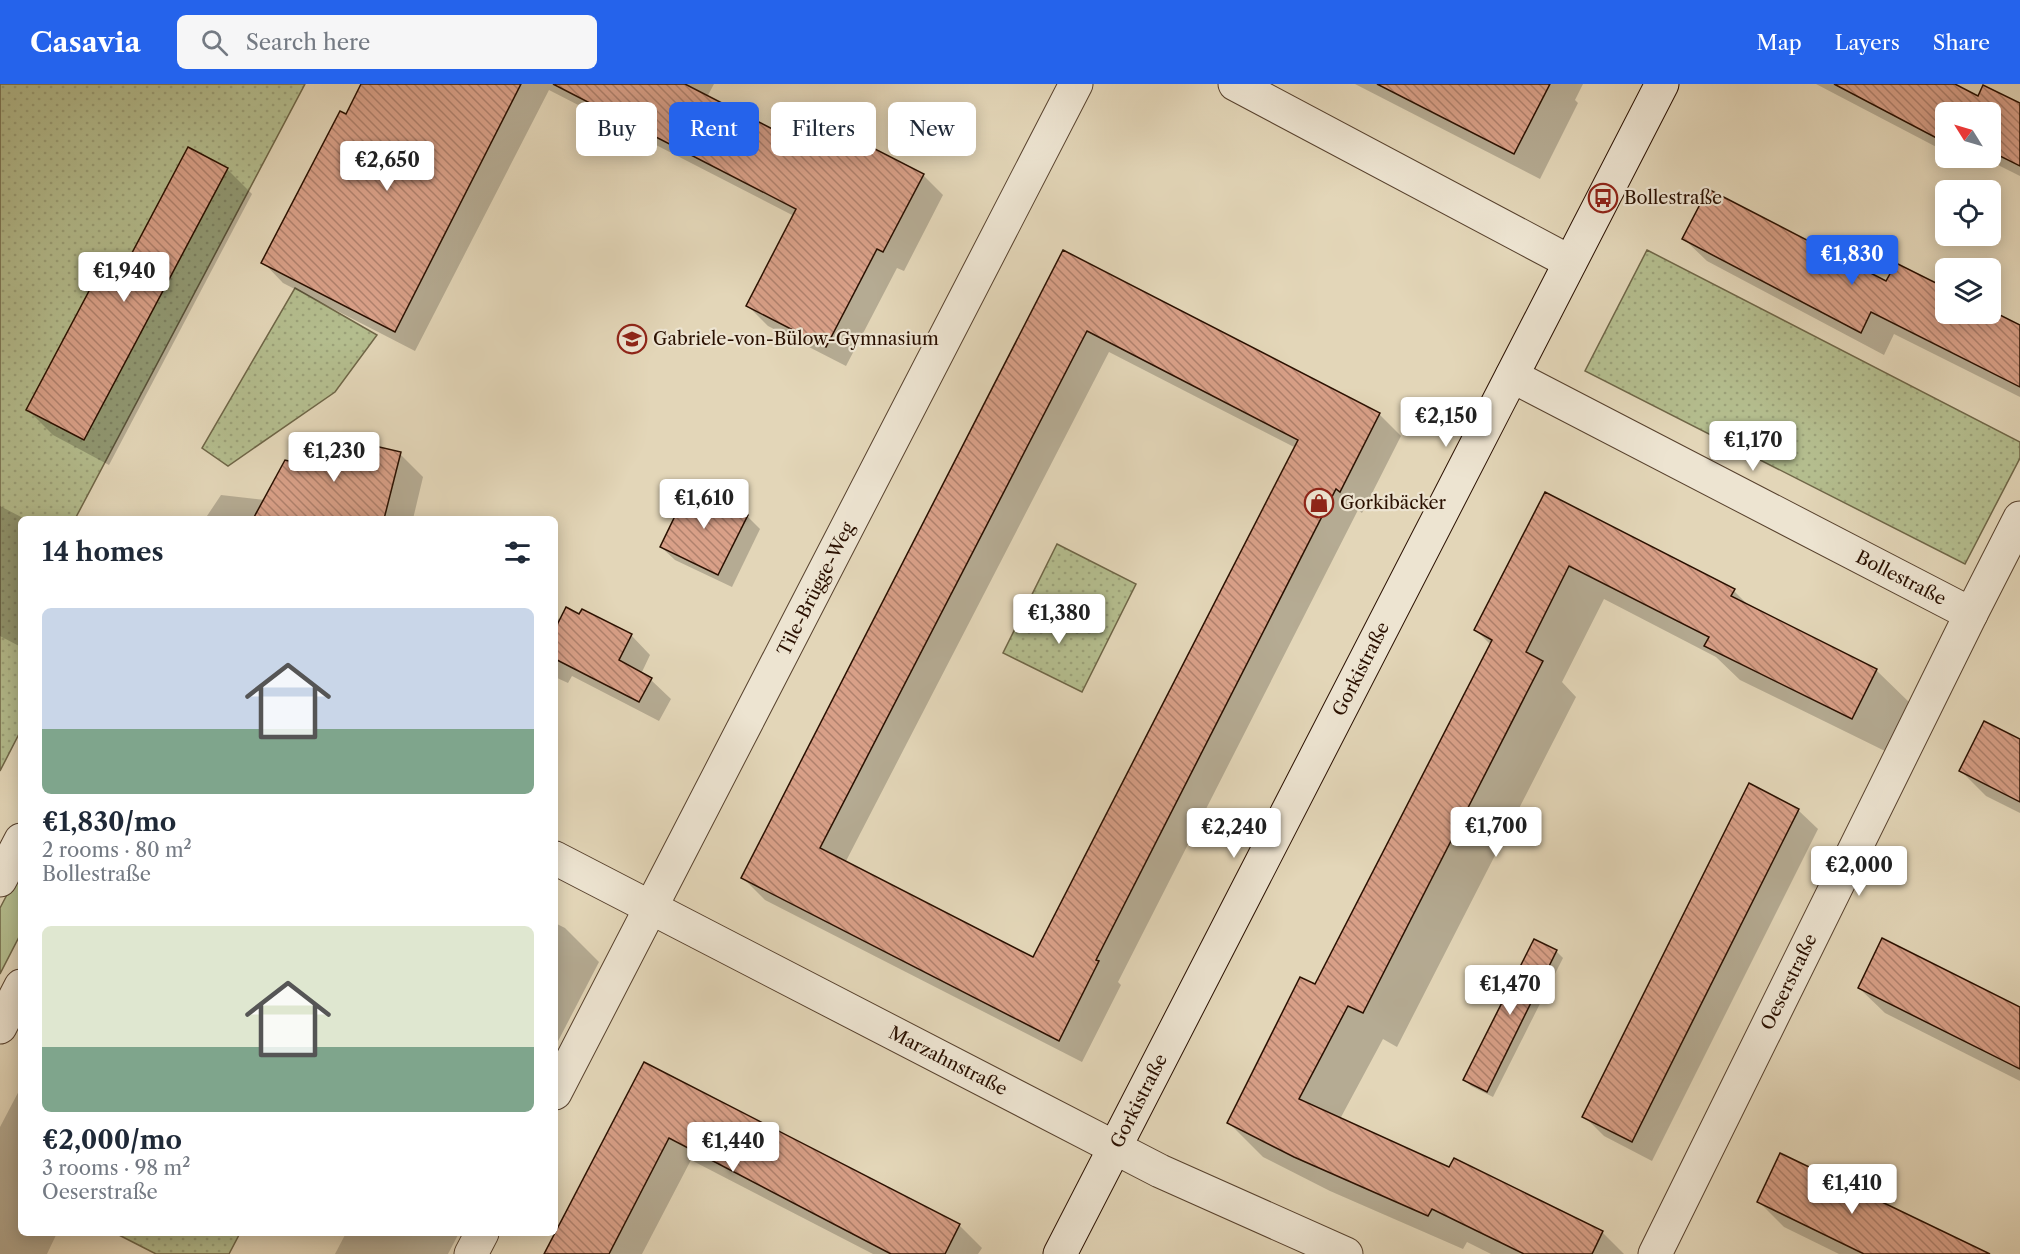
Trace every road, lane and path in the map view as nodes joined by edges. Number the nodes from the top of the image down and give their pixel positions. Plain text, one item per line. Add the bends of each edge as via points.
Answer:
1 (1076, 84) edge
2 (1235, 84) edge
3 (1662, 84) edge
4 (1570, 262) junction
5 (1512, 376) junction
6 (2020, 518) edge
7 (1971, 614) junction
8 (18, 846) edge
9 (558, 860) edge
10 (0, 880) edge
11 (651, 907) junction
12 (18, 992) edge
13 (0, 1027) edge
14 (558, 1087) edge
15 (1115, 1147) junction
16 (480, 1236) edge
17 (471, 1254) edge
18 (1060, 1254) edge
19 (1346, 1254) edge
20 (1655, 1254) edge

1 - 11 street, Tile-Brügge-Weg
2 - 4 street
3 - 4 street, Gorkistraße
4 - 5 street, Gorkistraße
5 - 7 street, Bollestraße
5 - 15 street, Gorkistraße
6 - 7 street, Oeserstraße
7 - 20 street, Oeserstraße
8 - 10 street
9 - 11 street, Marzahnstraße
11 - 14 street, Tile-Brügge-Weg
11 - 15 street, Marzahnstraße
12 - 13 street
15 - 18 street, Gorkistraße
15 - 19 street, Marzahnstraße
16 - 17 street

